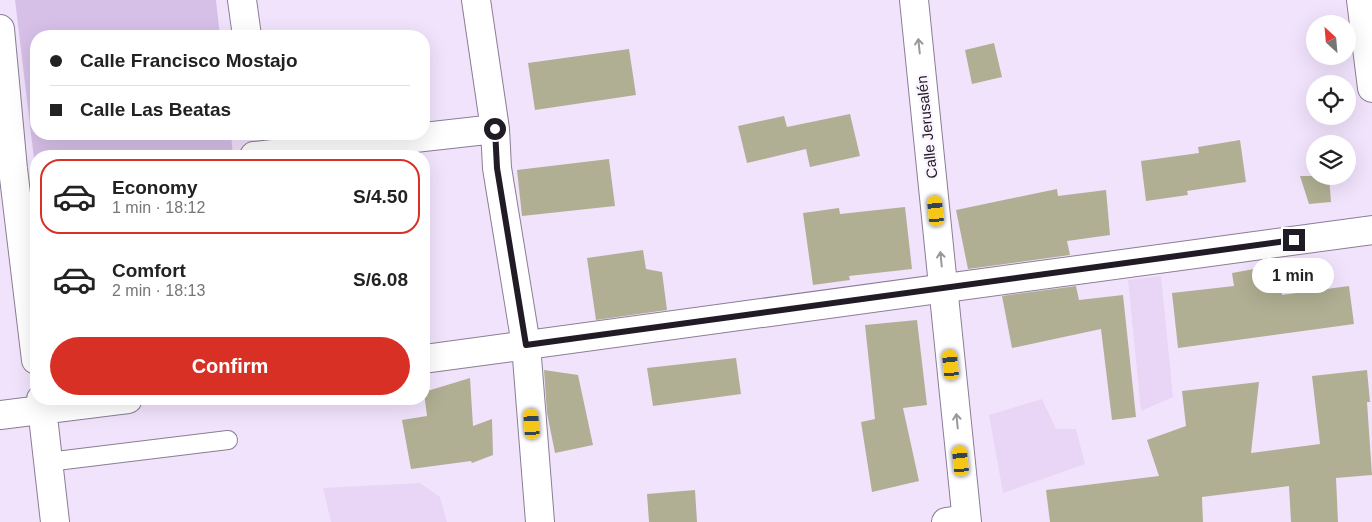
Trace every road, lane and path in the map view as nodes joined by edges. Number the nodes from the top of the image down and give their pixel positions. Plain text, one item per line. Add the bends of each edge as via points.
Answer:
1 (242, 0) edge
2 (476, 0) edge
3 (914, 0) edge
4 (1361, 0) edge
5 (0, 29) edge
6 (246, 30) edge
7 (1372, 88) edge
8 (495, 129) junction
9 (430, 135) edge
10 (372, 140) edge
11 (261, 150) edge
12 (16, 178) edge
13 (1372, 230) edge
14 (944, 288) junction
15 (30, 305) edge
16 (526, 345) junction
17 (430, 358) edge
18 (41, 405) edge
19 (0, 415) edge
20 (228, 440) dead end
21 (48, 462) junction
22 (960, 521) edge
23 (55, 522) edge
24 (540, 522) edge

1 - 6 street
2 - 8 street
14 -> 3 street, Calle Jerusalén
4 - 7 street
5 - 12 street
8 - 9 street
8 - 16 street via 497,168
10 - 11 street
12 - 15 street
13 - 14 street
14 - 16 street
22 -> 14 street, Calle Jerusalén
16 - 17 street
16 - 24 street
18 - 19 street
18 - 21 street
20 - 21 lane
21 - 23 street

